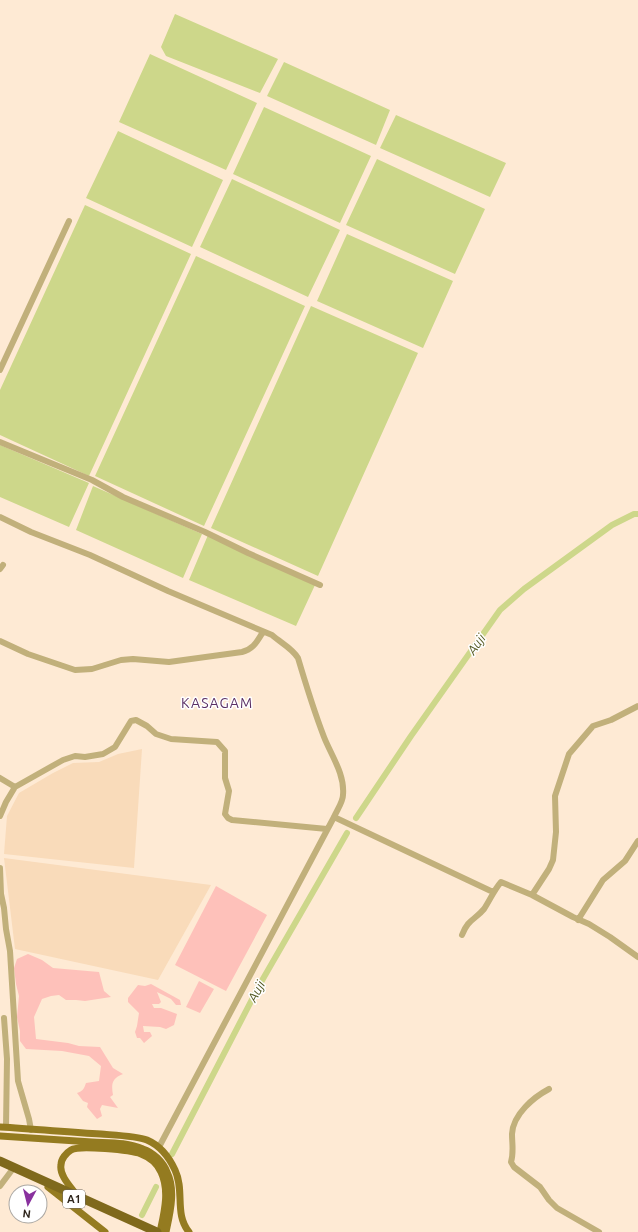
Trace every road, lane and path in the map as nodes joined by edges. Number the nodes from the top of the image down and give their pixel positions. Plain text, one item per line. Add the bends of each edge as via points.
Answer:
1 (69, 221) dead end
2 (0, 370) edge
3 (0, 442) edge
4 (0, 517) edge
5 (320, 585) dead end
6 (263, 632) junction
7 (0, 641) edge
8 (638, 706) edge
9 (0, 778) edge
10 (15, 787) junction
11 (0, 816) edge
12 (334, 817) junction
13 (327, 829) junction
14 (638, 841) edge
15 (0, 868) edge
16 (493, 892) junction
17 (532, 895) junction
18 (578, 920) junction
19 (462, 935) dead end
20 (638, 957) edge
21 (4, 1018) dead end
22 (549, 1089) dead end
23 (3, 1127) edge
24 (31, 1130) junction
25 (0, 1136) edge
26 (159, 1147) junction
27 (0, 1161) edge
28 (0, 1165) edge
29 (12, 1170) junction
30 (42, 1184) edge
31 (0, 1186) edge
32 (48, 1187) joint
33 (78, 1197) junction
34 (165, 1223) junction
35 (105, 1232) edge
36 (148, 1232) edge
37 (157, 1232) edge
38 (160, 1232) edge
39 (166, 1232) edge
40 (189, 1232) edge
41 (599, 1232) edge

1 - 2 street
3 - 5 street via 92,480 123,497
4 - 6 street
6 - 7 street via 253,647 242,652 169,662 121,660 83,670 50,662
6 - 12 street via 284,644 298,658 324,738 340,772 343,785 344,795
8 - 17 street via 593,726 569,754 555,796 556,832 553,860
9 - 10 street
10 - 11 street
10 - 13 street via 63,760 75,756 85,758 103,754 115,747 132,721 136,720 156,734 171,739 217,742 225,751 225,778 229,791 226,814 228,818
12 - 13 street
12 - 16 street
13 - 26 street
14 - 18 street via 625,861 603,880
15 - 24 street via 1,894 10,951 18,1081
16 - 17 street via 501,882
16 - 19 street via 483,910 468,924
17 - 18 street
18 - 20 street via 597,929
21 - 23 street via 7,1059
22 - 41 street via 528,1104 514,1124 511,1162 540,1187 557,1208
23 - 24 main road
24 - 26 main road via 146,1140
25 - 34 main road via 122,1143 144,1149 153,1154 168,1172 171,1208
26 - 40 main road via 176,1172 181,1188 181,1217 184,1227
27 - 33 highway, A1
28 - 29 highway, A1
29 - 30 highway, A1
29 - 31 street
32 - 35 main road
32 - 36 highway, A1
33 - 34 main road via 64,1178 61,1165 62,1159 72,1149 132,1151 155,1162 161,1171 166,1195
33 - 37 highway, A1
34 - 38 main road
34 - 39 main road

